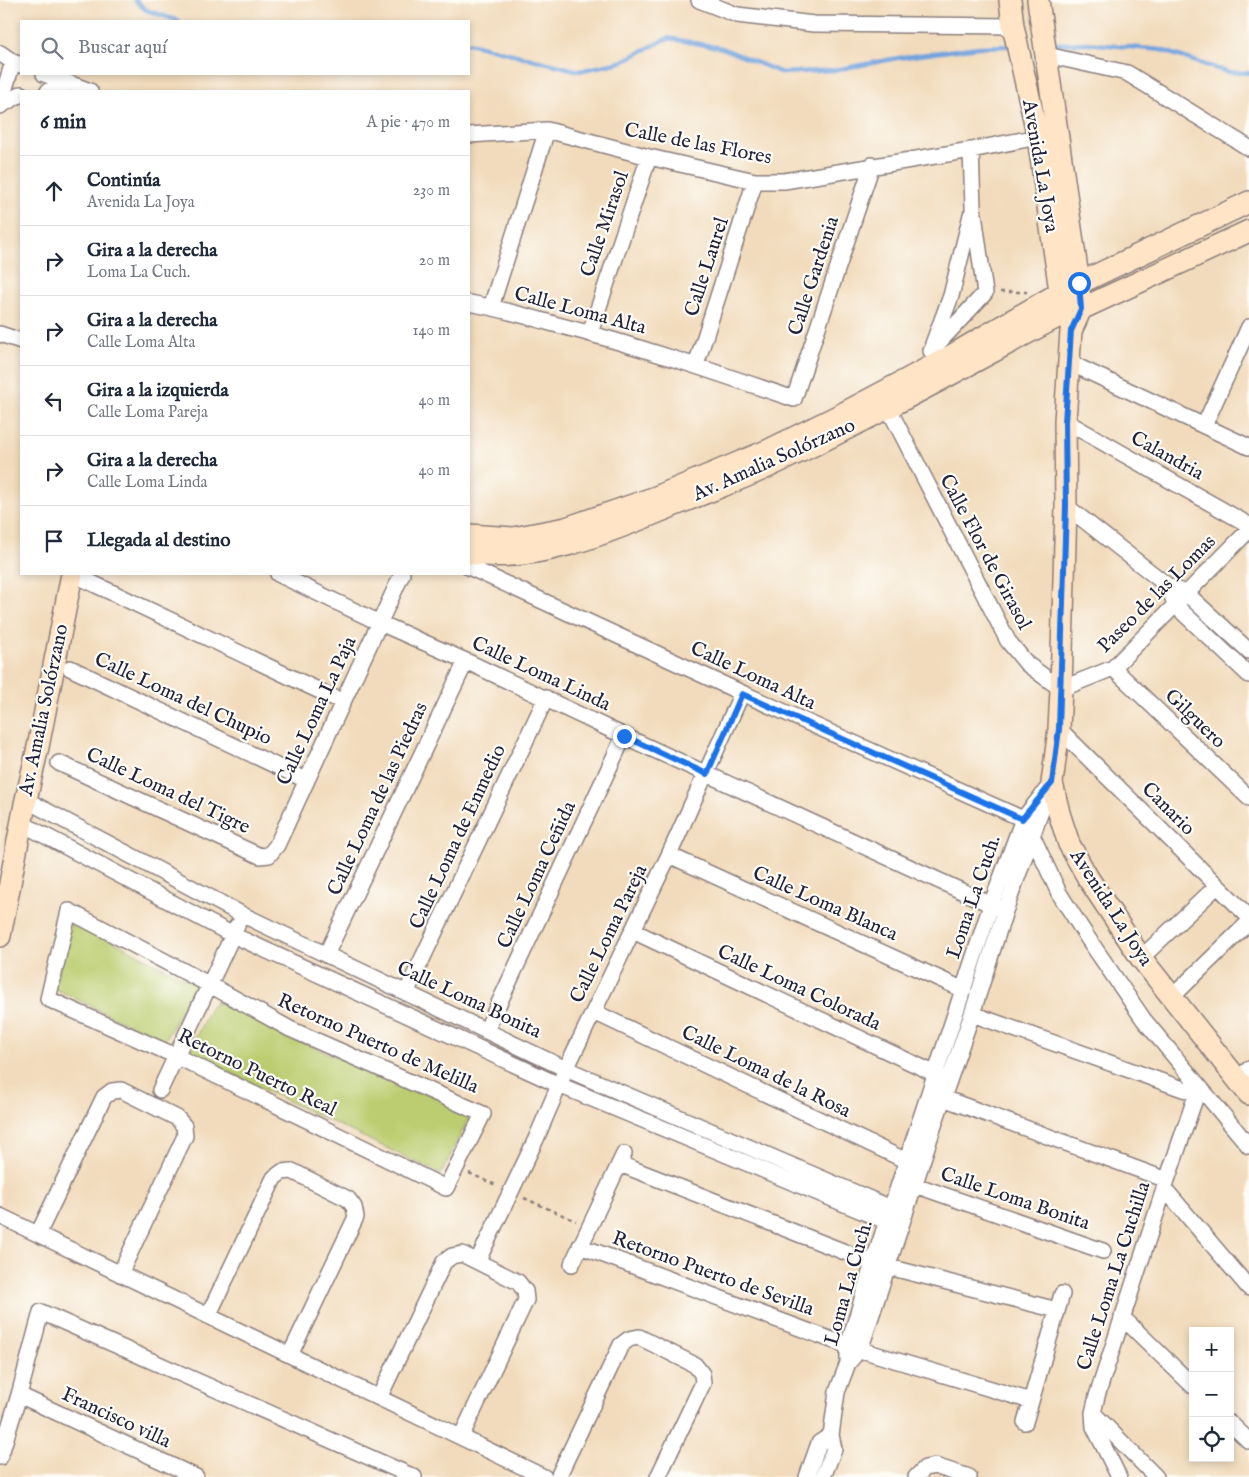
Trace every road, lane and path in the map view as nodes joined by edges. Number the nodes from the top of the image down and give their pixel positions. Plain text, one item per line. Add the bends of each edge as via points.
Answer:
1 (699, 0) edge
2 (1010, 0) edge
3 (1038, 0) edge
4 (1016, 39) junction
5 (1046, 48) junction
6 (0, 53) edge
7 (17, 64) edge
8 (47, 75) edge
9 (69, 83) junction
10 (56, 90) edge
11 (87, 90) edge
12 (20, 95) edge
13 (0, 105) edge
14 (547, 130) junction
15 (470, 135) edge
16 (1038, 137) junction
17 (1249, 148) edge
18 (971, 150) junction
19 (649, 157) junction
20 (872, 165) junction
21 (755, 181) junction
22 (1249, 202) edge
23 (973, 207) junction
24 (1249, 231) edge
25 (1070, 288) junction
26 (470, 304) edge
27 (491, 307) junction
28 (1072, 318) junction
29 (1249, 326) edge
30 (590, 333) junction
31 (0, 334) edge
32 (20, 341) edge
33 (1070, 363) junction
34 (696, 365) junction
35 (794, 399) joint
36 (893, 417) dead end
37 (1065, 422) junction
38 (1204, 426) junction
39 (1249, 447) edge
40 (1066, 506) junction
41 (1249, 525) edge
42 (1249, 530) edge
43 (470, 535) edge
44 (470, 553) edge
45 (470, 567) edge
46 (60, 575) edge
47 (72, 575) edge
48 (74, 575) edge
49 (280, 575) edge
50 (402, 575) edge
51 (1168, 586) junction
52 (1187, 594) junction
53 (1176, 606) junction
54 (380, 623) junction
55 (1249, 651) edge
56 (466, 661) junction
57 (70, 668) dead end
58 (1113, 668) junction
59 (1249, 675) edge
60 (1061, 689) junction
61 (742, 694) junction
62 (546, 698) junction
63 (343, 702) junction
64 (1059, 729) junction
65 (624, 736) junction
66 (60, 763) dead end
67 (707, 774) junction
68 (306, 780) junction
69 (1052, 783) junction
70 (1249, 798) edge
71 (26, 800) junction
72 (1022, 819) junction
73 (21, 823) junction
74 (1033, 835) junction
75 (669, 855) junction
76 (260, 856) joint
77 (0, 864) edge
78 (1217, 886) junction
79 (998, 908) junction
80 (243, 915) junction
81 (1249, 917) edge
82 (1249, 922) edge
83 (633, 931) junction
84 (233, 935) junction
85 (0, 936) edge
86 (326, 955) junction
87 (1141, 958) junction
88 (210, 985) junction
89 (964, 990) junction
90 (406, 993) junction
91 (1171, 998) junction
92 (594, 1012) junction
93 (972, 1014) junction
94 (486, 1031) junction
95 (176, 1056) junction
96 (566, 1069) junction
97 (942, 1078) junction
98 (1245, 1081) edge
99 (559, 1086) junction
100 (160, 1090) dead end
101 (1198, 1090) junction
102 (943, 1098) junction
103 (1249, 1146) edge
104 (914, 1165) junction
105 (1165, 1184) junction
106 (915, 1185) junction
107 (446, 1188) joint
108 (0, 1216) edge
109 (896, 1218) junction
110 (38, 1234) junction
111 (580, 1246) junction
112 (1103, 1251) dead end
113 (481, 1254) dead end
114 (572, 1264) dead end
115 (880, 1265) junction
116 (120, 1274) junction
117 (1249, 1288) edge
118 (1062, 1294) dead end
119 (1057, 1310) junction
120 (208, 1316) junction
121 (1122, 1317) junction
122 (854, 1348) junction
123 (290, 1355) junction
124 (1189, 1382) edge
125 (19, 1395) junction
126 (379, 1398) junction
127 (1031, 1401) junction
128 (1094, 1414) junction
129 (1025, 1422) dead end
130 (1234, 1427) edge
131 (832, 1435) junction
132 (461, 1437) junction
133 (1249, 1441) edge
134 (0, 1457) edge
135 (404, 1475) edge
136 (196, 1477) edge
137 (544, 1477) edge
138 (558, 1477) edge
139 (658, 1477) edge
140 (807, 1477) edge
141 (823, 1477) edge
142 (916, 1477) edge
143 (969, 1477) edge
144 (1119, 1477) edge
145 (1156, 1477) edge

1 - 4 street via 738,15
2 - 4 main road, Avenida La Joya
3 - 5 main road, Avenida La Joya
4 - 16 main road, Avenida La Joya
5 - 17 street via 1127,73
5 - 25 main road, Avenida La Joya
6 - 7 street
7 - 13 street
8 - 9 street
9 - 10 street
9 - 11 street
12 - 13 street
14 - 15 street, Calle de las Flores
14 - 19 street, Calle de las Flores
14 - 27 street
16 - 18 street, Calle de las Flores
16 - 25 main road, Avenida La Joya
18 - 20 street, Calle de las Flores
18 - 23 street
19 - 21 street, Calle de las Flores
19 - 30 street, Calle Mirasol
20 - 21 street, Calle de las Flores via 784,181
20 - 35 street, Calle Gardenia
21 - 34 street, Calle Laurel
22 - 25 main road, Av. Amalia Solórzano
23 - 23 street via 951,296 931,351 985,293
24 - 28 main road, Av. Amalia Solórzano
25 - 28 main road, Avenida La Joya
25 - 43 main road, Av. Amalia Solórzano via 840,415 769,450 656,497 566,528 513,538
26 - 27 street, Calle Loma Alta
27 - 30 street, Calle Loma Alta
28 - 33 main road, Avenida La Joya
28 - 44 main road, Av. Amalia Solórzano via 773,465 620,528 538,553 483,556
29 - 38 street
30 - 34 street, Calle Loma Alta
31 - 32 street
33 - 37 main road, Avenida La Joya
33 - 38 street
34 - 35 street, Calle Loma Alta
36 - 60 street, Calle Flor de Girasol via 1008,641 1027,664
37 - 40 main road, Avenida La Joya
37 - 41 street, Calandria
38 - 39 street
40 - 51 street
40 - 60 main road, Avenida La Joya
42 - 52 street, Paseo de las Lomas
45 - 61 street, Calle Loma Alta
46 - 77 main road, Av. Amalia Solórzano
47 - 71 main road, Av. Amalia Solórzano
48 - 63 street
49 - 54 street, Calle Loma Linda
50 - 54 street, Calle Loma La Paja
51 - 52 street
51 - 53 street
52 - 53 street, Paseo de las Lomas
52 - 55 street
53 - 58 street, Paseo de las Lomas
53 - 59 street
54 - 56 street, Calle Loma Linda
54 - 63 street, Calle Loma La Paja
56 - 62 street, Calle Loma Linda
56 - 86 street, Calle Loma de las Piedras
57 - 68 street, Calle Loma del Chupio
58 - 60 street, Paseo de las Lomas
58 - 70 street, Gilguero
60 - 64 main road, Avenida La Joya
61 - 67 street, Calle Loma Pareja
61 - 72 street, Calle Loma Alta
62 - 65 street, Calle Loma Linda
62 - 90 street, Calle Loma de Enmedio
63 - 68 street, Calle Loma La Paja
64 - 69 main road, Avenida La Joya
64 - 78 street, Canario
65 - 67 street, Calle Loma Linda
65 - 94 street, Calle Loma Ceñida
66 - 76 street, Calle Loma del Tigre
67 - 75 street, Calle Loma Pareja
67 - 79 street, Calle Loma Linda
68 - 76 street, Calle Loma La Paja via 277,845 269,855
69 - 72 street, Loma La Cuch.
69 - 74 street, Loma La Cuch.
69 - 87 main road, Avenida La Joya via 1069,844
71 - 73 main road, Av. Amalia Solórzano
71 - 80 street, Calle Loma Bonita
72 - 74 street, Avenida La Joya
72 - 79 street, Loma La Cuch.
73 - 84 street, Calle Loma Bonita
73 - 85 main road, Av. Amalia Solórzano
74 - 79 street, Loma La Cuch.
74 - 101 street, Avenida La Joya via 1059,894 1144,1020
75 - 83 street, Calle Loma Pareja
75 - 89 street, Calle Loma Blanca
78 - 81 street, Canario
78 - 87 street
79 - 89 street, Loma La Cuch.
79 - 93 street, Loma La Cuch.
80 - 84 street
80 - 86 street, Calle Loma Bonita
82 - 91 street
83 - 92 street, Calle Loma Pareja
83 - 97 street, Calle Loma Colorada
84 - 88 street
84 - 99 street, Calle Loma Bonita
86 - 90 street, Calle Loma Bonita
87 - 91 main road, Avenida La Joya
88 - 95 street
88 - 95 street, Retorno Puerto Real via 69,911 48,999
88 - 107 street, Retorno Puerto de Melilla via 290,1029 483,1114
89 - 97 street, Loma La Cuch.
90 - 94 street, Calle Loma Bonita
91 - 98 main road, Avenida La Joya
92 - 96 street, Calle Loma Pareja
92 - 104 street, Calle Loma de la Rosa
93 - 97 street, Loma La Cuch.
93 - 101 street
94 - 96 street, Calle Loma Bonita
95 - 100 street
95 - 107 street, Retorno Puerto Real
96 - 99 street, Calle Loma Pareja
96 - 109 street, Calle Loma Bonita
97 - 102 street, Loma La Cuch.
97 - 104 street, Loma La Cuch.
99 - 109 street, Calle Loma Bonita
99 - 113 street, Calle Loma Pareja
101 - 103 street, Avenida La Joya
101 - 105 street, Calle Loma La Cuchilla
102 - 104 street, Loma La Cuch.
102 - 105 street
104 - 106 street, Loma La Cuch.
104 - 109 street, Loma La Cuch.
105 - 117 street
105 - 121 street, Calle Loma La Cuchilla
106 - 109 street, Loma La Cuch.
106 - 112 street, Calle Loma Bonita
108 - 110 street
109 - 115 street, Loma La Cuch.
110 - 116 street
110 - 116 street via 104,1097 112,1091 121,1090 178,1118 184,1126 185,1136
111 - 114 street, Retorno Puerto de Sevilla
111 - 115 street, Retorno Puerto de Sevilla via 622,1159
111 - 122 street, Retorno Puerto de Sevilla
115 - 119 street, Retorno Puerto de Sevilla
115 - 122 street, Loma La Cuch.
116 - 120 street
118 - 119 street
119 - 127 street
120 - 123 street
120 - 123 street via 274,1178 282,1172 292,1171 348,1199 356,1217
121 - 124 street
121 - 128 street, Calle Loma La Cuchilla
122 - 127 street, Retorno Puerto de Sevilla
122 - 131 street, Loma La Cuch. via 837,1392
123 - 126 street
125 - 134 street
125 - 135 street via 41,1312
125 - 136 street, Francisco villa
126 - 132 street
126 - 132 street via 444,1262 462,1254 518,1282 526,1300
127 - 129 street
128 - 144 street, Calle Loma La Cuchilla via 1094,1426
128 - 145 street
130 - 133 street
131 - 140 street via 819,1443
131 - 141 street, Loma La Cuch. via 834,1448
132 - 137 street
138 - 139 street via 622,1345 639,1337 695,1365 702,1374 703,1383
142 - 143 street via 925,1468 936,1466

